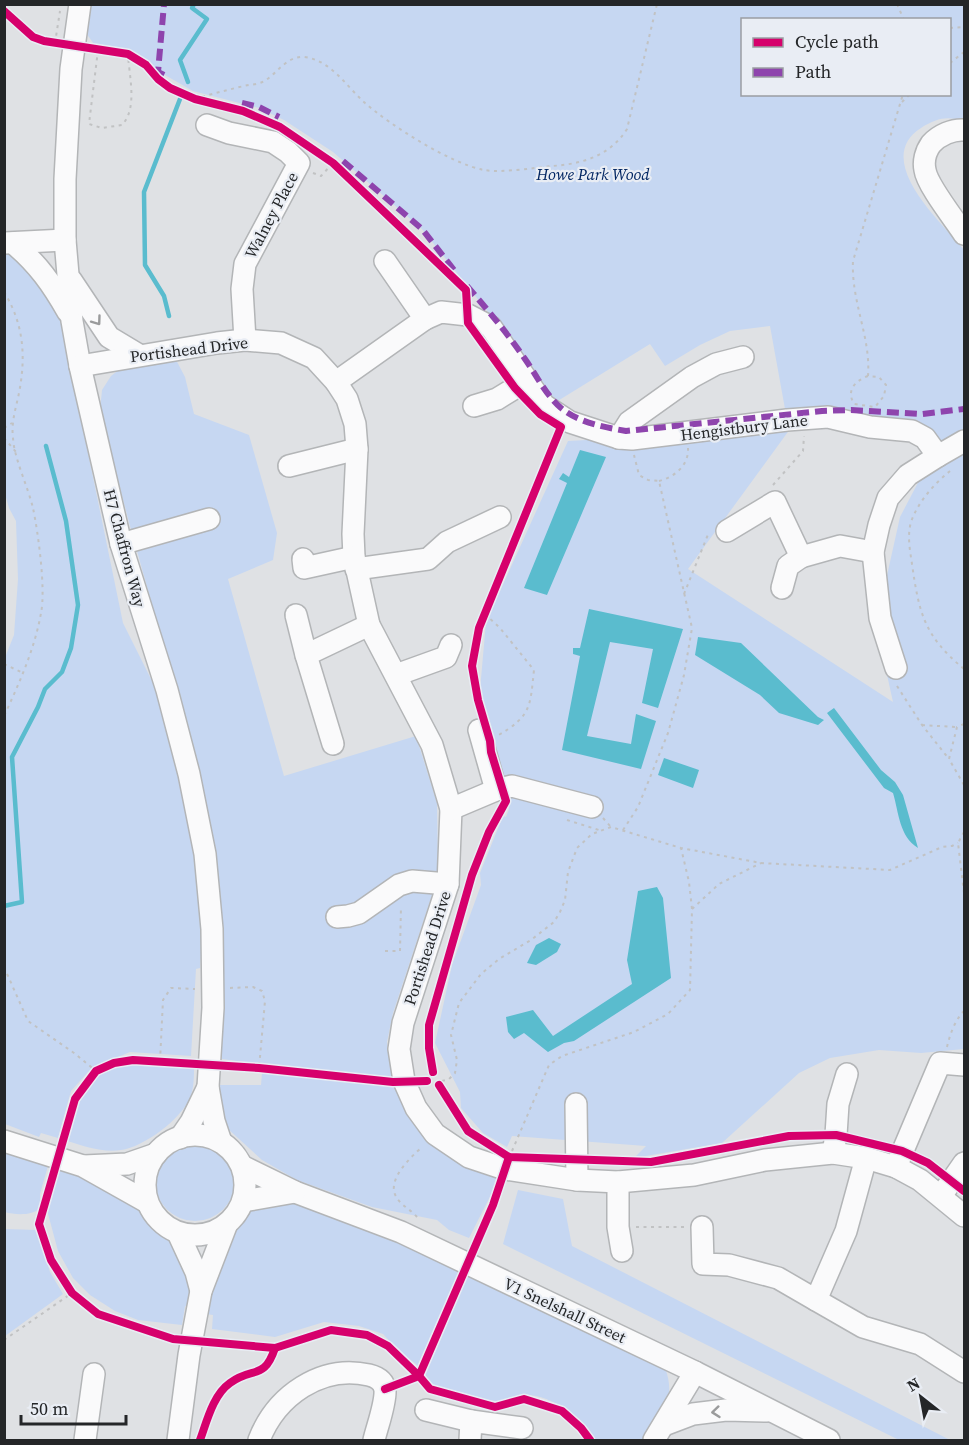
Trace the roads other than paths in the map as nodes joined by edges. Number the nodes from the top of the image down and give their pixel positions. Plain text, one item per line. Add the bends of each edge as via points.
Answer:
1 (72, 15) edge
2 (207, 125) dead end
3 (964, 130) edge
4 (964, 234) edge
5 (65, 240) junction
6 (9, 243) edge
7 (385, 261) dead end
8 (68, 274) junction
9 (425, 319) junction
10 (72, 321) junction
11 (245, 340) junction
12 (139, 355) junction
13 (743, 357) dead end
14 (80, 366) junction
15 (528, 380) junction
16 (336, 382) junction
17 (472, 404) dead end
18 (626, 439) junction
19 (964, 441) edge
20 (357, 448) junction
21 (944, 463) junction
22 (289, 466) dead end
23 (500, 517) dead end
24 (209, 519) dead end
25 (727, 531) dead end
26 (121, 544) junction
27 (873, 552) junction
28 (801, 557) junction
29 (303, 560) dead end
30 (355, 563) junction
31 (782, 588) dead end
32 (296, 615) dead end
33 (369, 625) junction
34 (451, 645) dead end
35 (306, 655) junction
36 (896, 668) dead end
37 (396, 675) junction
38 (485, 734) road end
39 (333, 744) dead end
40 (496, 790) junction
41 (592, 807) dead end
42 (451, 809) junction
43 (448, 884) junction
44 (337, 917) dead end
45 (964, 1065) edge
46 (847, 1074) dead end
47 (208, 1087) junction
48 (576, 1104) dead end
49 (180, 1137) junction
50 (4, 1142) edge
51 (221, 1142) junction
52 (834, 1144) junction
53 (156, 1154) junction
54 (866, 1158) junction
55 (964, 1163) edge
56 (83, 1166) junction
57 (242, 1166) junction
58 (896, 1167) junction
59 (577, 1180) junction
60 (618, 1182) junction
61 (295, 1192) junction
62 (941, 1196) junction
63 (147, 1202) junction
64 (243, 1202) junction
65 (964, 1216) edge
66 (226, 1226) junction
67 (702, 1227) road end
68 (178, 1233) junction
69 (622, 1251) dead end
70 (201, 1291) junction
71 (816, 1300) junction
72 (695, 1372) junction
73 (964, 1372) edge
74 (94, 1374) dead end
75 (426, 1410) dead end
76 (771, 1411) junction
77 (522, 1428) dead end
78 (471, 1430) edge
79 (659, 1432) edge
80 (85, 1440) edge
81 (178, 1440) edge
82 (259, 1440) edge
83 (374, 1440) edge
84 (829, 1440) edge

1 - 5 street, H7 Chaffron Way
2 - 11 street, Walney Place via 273,142 299,163 245,264
3 - 4 street via 936,138 926,151 924,171
5 - 6 street
5 - 8 street, H7 Chaffron Way
6 - 10 street via 34,261
7 - 9 street
8 - 10 street, H7 Chaffron Way
8 -> 12 street via 109,337
9 - 15 street, Hengistbury Lane via 441,312 468,315 491,327
9 - 16 street, Hengistbury Lane
10 - 14 street, H7 Chaffron Way
11 - 12 street, Portishead Drive
11 - 16 street, Portishead Drive via 281,343 314,357
12 - 14 street, Portishead Drive
13 - 18 street via 716,364 692,377 629,422
14 - 26 street, H7 Chaffron Way
15 - 17 street via 497,399
15 - 18 street, Hengistbury Lane via 544,405 565,419
16 - 20 street, Portishead Drive via 356,424
18 - 21 street, Hengistbury Lane via 828,417 870,427 912,430 925,438
19 - 21 street
20 - 22 street
20 - 30 street, Portishead Drive
21 - 27 street via 908,475 888,498
23 - 30 street via 447,542 429,559
24 - 26 street
25 - 28 street via 775,502
26 - 47 street, H7 Chaffron Way via 166,690 203,843 212,929
27 - 28 street via 840,546
27 - 36 street via 880,618
28 - 31 street via 788,566
29 - 30 street via 304,568
30 - 33 street, Portishead Drive
32 - 35 street
33 - 35 street
33 - 37 street, Portishead Drive
34 - 37 street via 446,657
35 - 39 street
37 - 42 street, Portishead Drive via 432,745
38 - 40 street
40 - 41 street via 512,786
40 - 42 street
42 - 43 street, Portishead Drive
43 - 44 street via 412,881 399,885 359,913
43 - 59 street, Portishead Drive via 403,1023 399,1049 404,1081 416,1108 435,1134 469,1157 505,1169
45 - 58 street via 940,1063
46 - 52 street via 838,1104
47 - 49 street, H7 Chaffron Way
47 - 51 street, H7 Chaffron Way
48 - 59 street
49 - 51 street via 194,1135
49 - 53 street
50 - 56 street
51 - 57 street
52 - 54 street, Portishead Drive
52 - 60 street, Portishead Drive via 694,1175
53 - 56 street via 127,1164
53 - 63 street via 148,1168
54 - 58 street, Portishead Drive
54 - 71 street via 846,1232
55 - 62 street
56 - 63 street
57 - 61 street, V1 Snelshall Street
57 - 64 street via 246,1190
58 - 62 street, Portishead Drive
59 - 60 street, Portishead Drive
60 - 69 street
61 - 64 street
61 - 72 street, V1 Snelshall Street via 401,1232
62 - 65 street, Portishead Drive
63 - 68 street via 159,1220
64 - 66 street
66 - 68 street via 194,1236
66 - 70 street
67 - 71 street via 703,1264 729,1265 778,1278
68 - 70 street
70 - 81 street
71 - 73 street via 863,1327 920,1344
72 - 76 street, V1 Snelshall Street
72 - 79 street
74 - 80 street
75 - 78 street
76 -> 79 street via 693,1414
76 - 84 street, V1 Snelshall Street
77 - 78 street
82 - 83 street via 283,1401 317,1379 340,1373 360,1373 381,1381 385,1389

